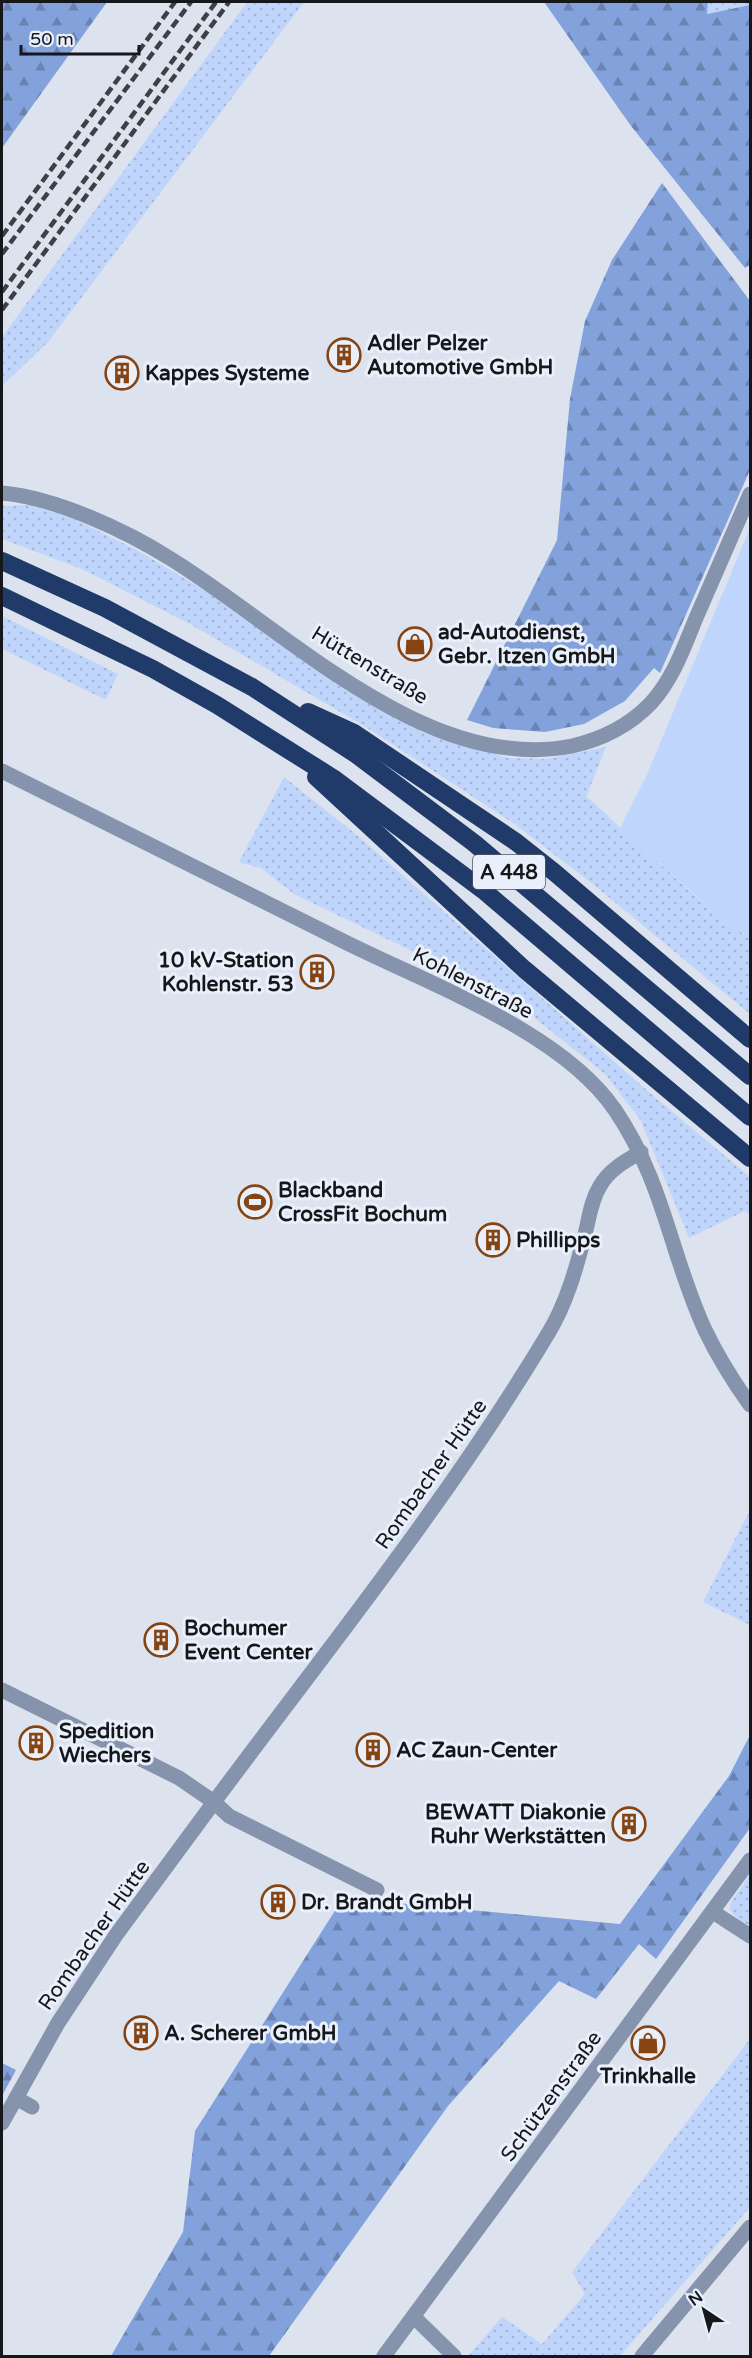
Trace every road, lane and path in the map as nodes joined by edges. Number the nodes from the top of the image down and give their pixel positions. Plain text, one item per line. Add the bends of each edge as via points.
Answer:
1 (2, 493) edge
2 (750, 494) edge
3 (2, 561) edge
4 (2, 596) edge
5 (252, 687) junction
6 (280, 743) junction
7 (2, 771) edge
8 (750, 1039) edge
9 (750, 1076) edge
10 (750, 1117) edge
11 (641, 1152) junction
12 (750, 1158) edge
13 (750, 1405) edge
14 (2, 1690) edge
15 (214, 1802) junction
16 (750, 1860) edge
17 (377, 1890) dead end
18 (713, 1912) junction
19 (750, 1936) edge
20 (16, 2098) junction
21 (32, 2107) dead end
22 (2, 2123) edge
23 (750, 2227) edge
24 (414, 2317) junction
25 (384, 2356) edge
26 (454, 2356) edge
27 (642, 2356) edge

1 - 2 street, Hüttenstraße via 62,506 169,557 345,678 421,721 471,740 532,750 594,741 621,728 650,704 676,664
3 - 5 highway, A 448 via 105,608
4 - 6 highway, A 448 via 153,669
5 - 8 highway via 354,733 516,842
5 - 9 highway, A 448 via 357,755 474,843
6 - 10 highway, A 448 via 446,861
6 - 12 highway via 524,969
7 - 11 street, Kohlenstraße via 534,1037 592,1081 616,1110
11 - 13 street, Kohlenstraße via 658,1190 704,1328 724,1368
11 - 15 street, Rombacher Hütte via 616,1167 600,1185 591,1204 576,1267 552,1328 485,1437 414,1539
14 - 15 street via 179,1778
15 - 17 street via 228,1816
15 - 20 street, Rombacher Hütte via 106,1950 58,2023
16 - 18 street, Schützenstraße
18 - 19 street
18 - 24 street, Schützenstraße
20 - 21 street
20 - 22 street, Rombacher Hütte
23 - 27 street
24 - 25 street, Schützenstraße
24 - 26 street

